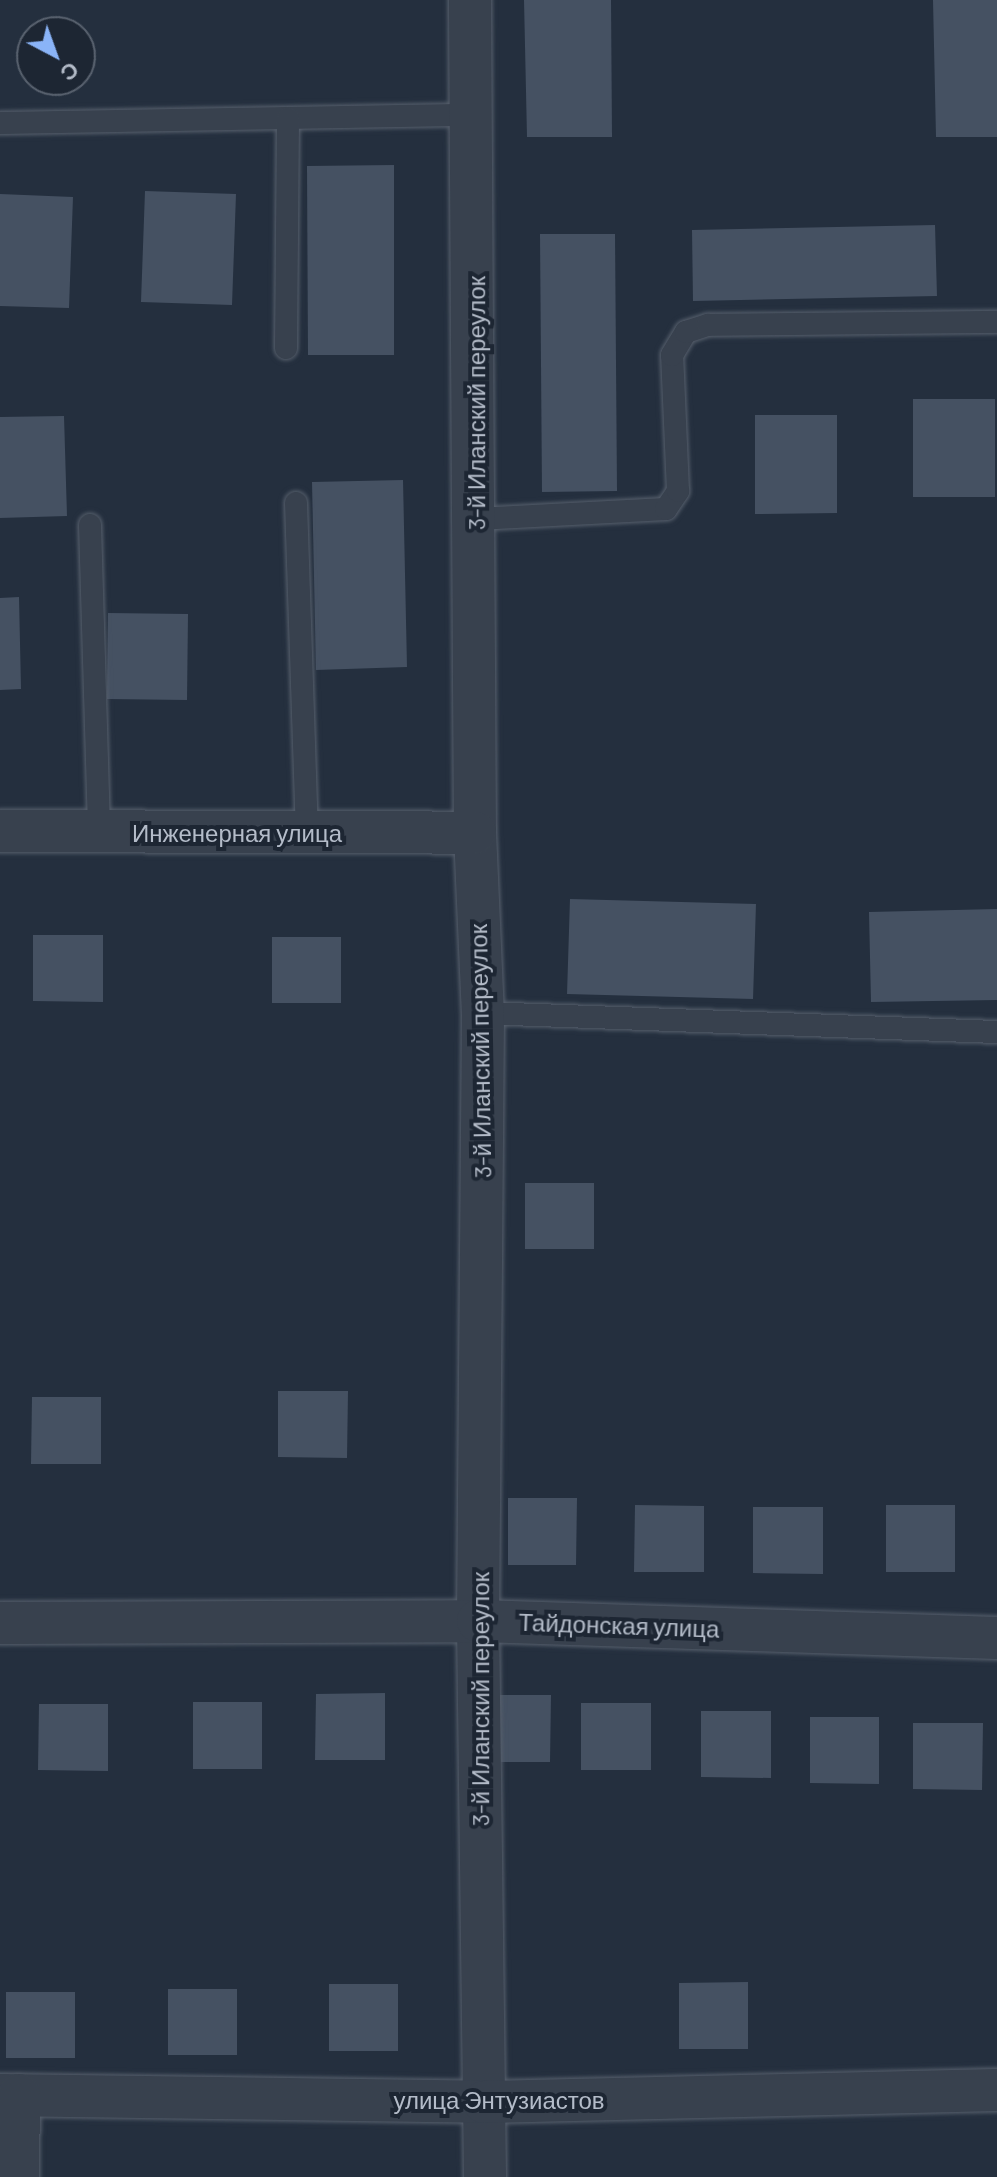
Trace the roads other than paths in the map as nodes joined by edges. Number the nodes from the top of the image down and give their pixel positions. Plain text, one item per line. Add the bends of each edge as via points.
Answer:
1 (470, 0) edge
2 (474, 115) junction
3 (288, 118) junction
4 (0, 123) edge
5 (997, 322) edge
6 (286, 348) dead end
7 (296, 503) dead end
8 (477, 519) junction
9 (90, 525) dead end
10 (0, 831) edge
11 (99, 833) junction
12 (307, 833) junction
13 (475, 833) junction
14 (483, 1013) junction
15 (997, 1032) edge
16 (478, 1621) junction
17 (0, 1623) edge
18 (997, 1638) edge
19 (997, 2090) edge
20 (9, 2095) edge
21 (484, 2102) junction
22 (18, 2177) edge
23 (485, 2177) edge

1 - 2 street, 3-й Иланский переулок
2 - 3 lane
2 - 8 street, 3-й Иланский переулок
3 - 4 lane
3 - 6 lane
5 - 8 lane via 708,325 686,332 672,355 678,491 666,509
7 - 12 lane
8 - 13 street, 3-й Иланский переулок
9 - 11 lane
10 - 11 street, Инженерная улица
11 - 12 street, Инженерная улица
12 - 13 street, Инженерная улица
13 - 14 street, 3-й Иланский переулок
14 - 15 lane
14 - 16 street, 3-й Иланский переулок
16 - 17 street, Тайдонская улица
16 - 18 street, Тайдонская улица
16 - 21 street, 3-й Иланский переулок
19 - 21 street, улица Энтузиастов
20 - 21 street, улица Энтузиастов
20 - 22 street
21 - 23 street, 3-й Иланский переулок

